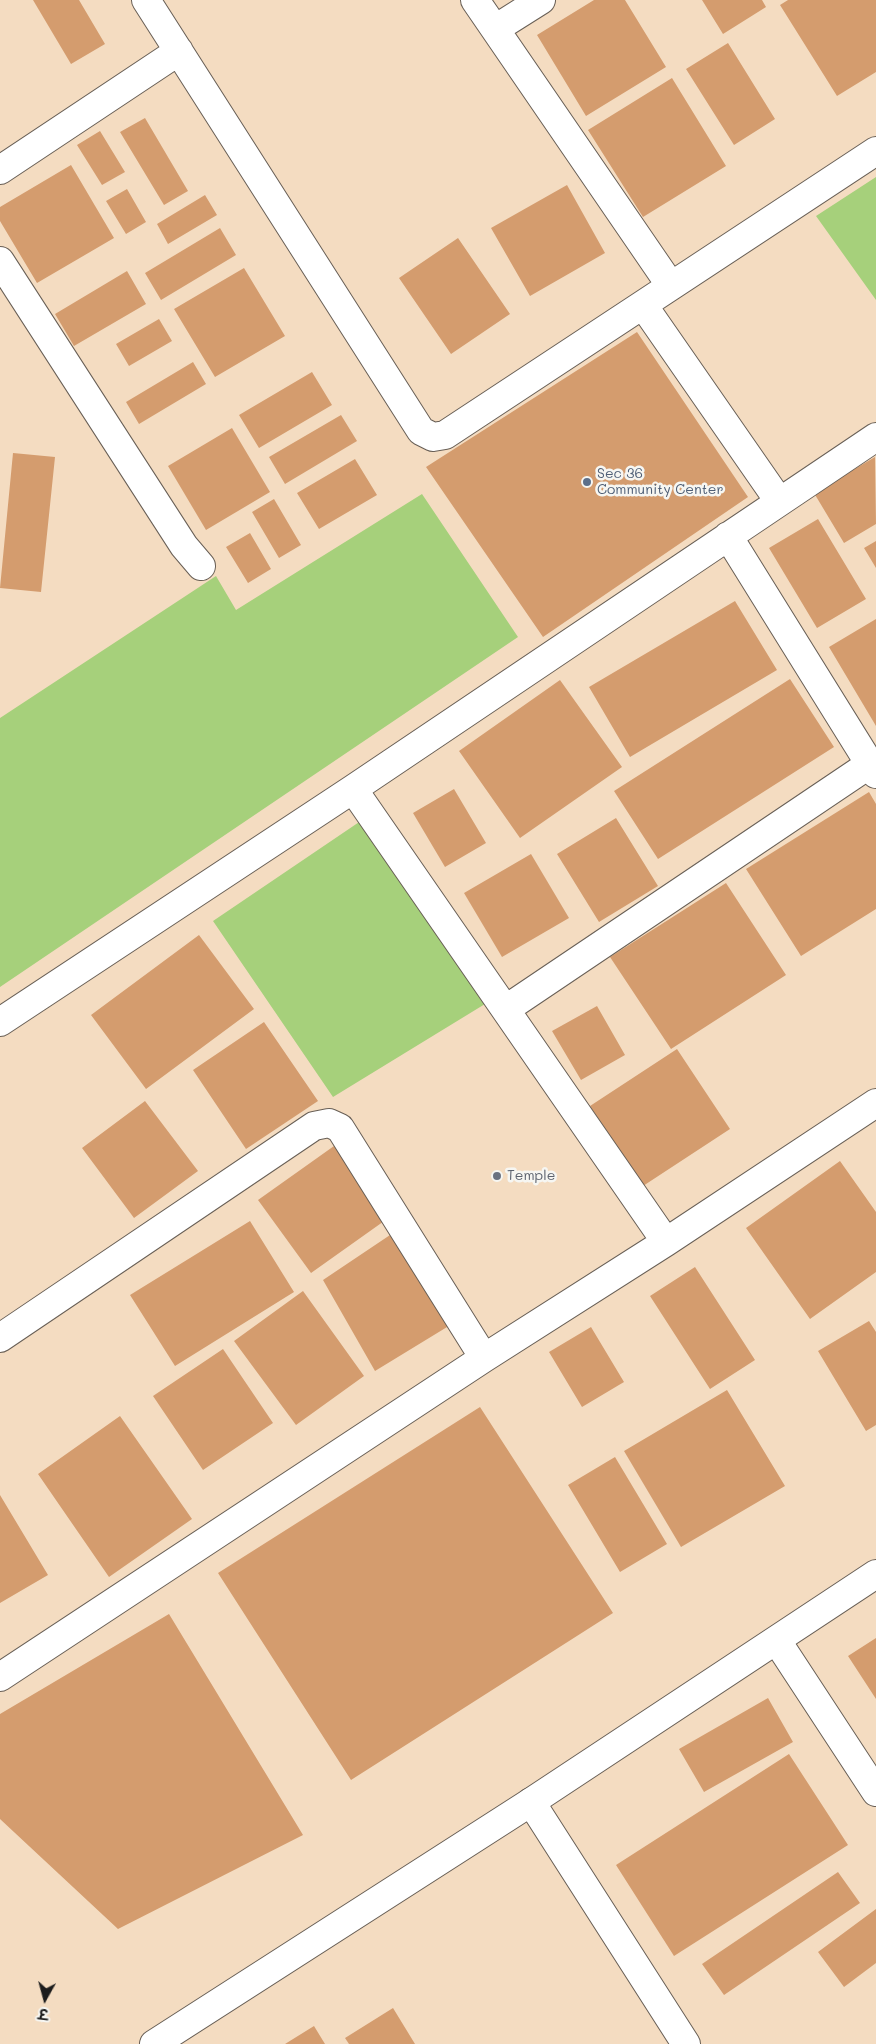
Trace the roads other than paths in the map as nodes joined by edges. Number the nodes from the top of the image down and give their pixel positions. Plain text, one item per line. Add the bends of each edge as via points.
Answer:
1 (146, 0) edge
2 (475, 0) edge
3 (542, 0) edge
4 (495, 30) junction
5 (179, 52) junction
6 (876, 151) edge
7 (0, 170) edge
8 (0, 261) edge
9 (671, 286) junction
10 (643, 304) junction
11 (876, 437) edge
12 (779, 501) junction
13 (728, 536) junction
14 (201, 566) dead end
15 (873, 769) edge
16 (353, 789) junction
17 (506, 1009) junction
18 (0, 1022) edge
19 (876, 1102) edge
20 (666, 1242) junction
21 (0, 1338) edge
22 (484, 1358) junction
23 (876, 1574) edge
24 (777, 1641) junction
25 (0, 1677) edge
26 (876, 1792) edge
27 (531, 1802) junction
28 (154, 2044) edge
29 (686, 2044) edge

1 - 5 street
2 - 4 street
3 - 4 street
4 - 9 street
5 - 7 street
5 - 10 street via 421,431 433,437 446,435
6 - 9 street
8 - 14 street via 184,546
9 - 10 street
10 - 12 street
11 - 12 street
12 - 13 street
13 - 15 street
13 - 16 street
15 - 17 street
16 - 17 street
16 - 18 street
17 - 20 street
19 - 20 street
20 - 22 street
21 - 22 street via 314,1126 328,1123 340,1128
22 - 25 street
23 - 24 street
24 - 26 street
24 - 27 street
27 - 28 street
27 - 29 street

